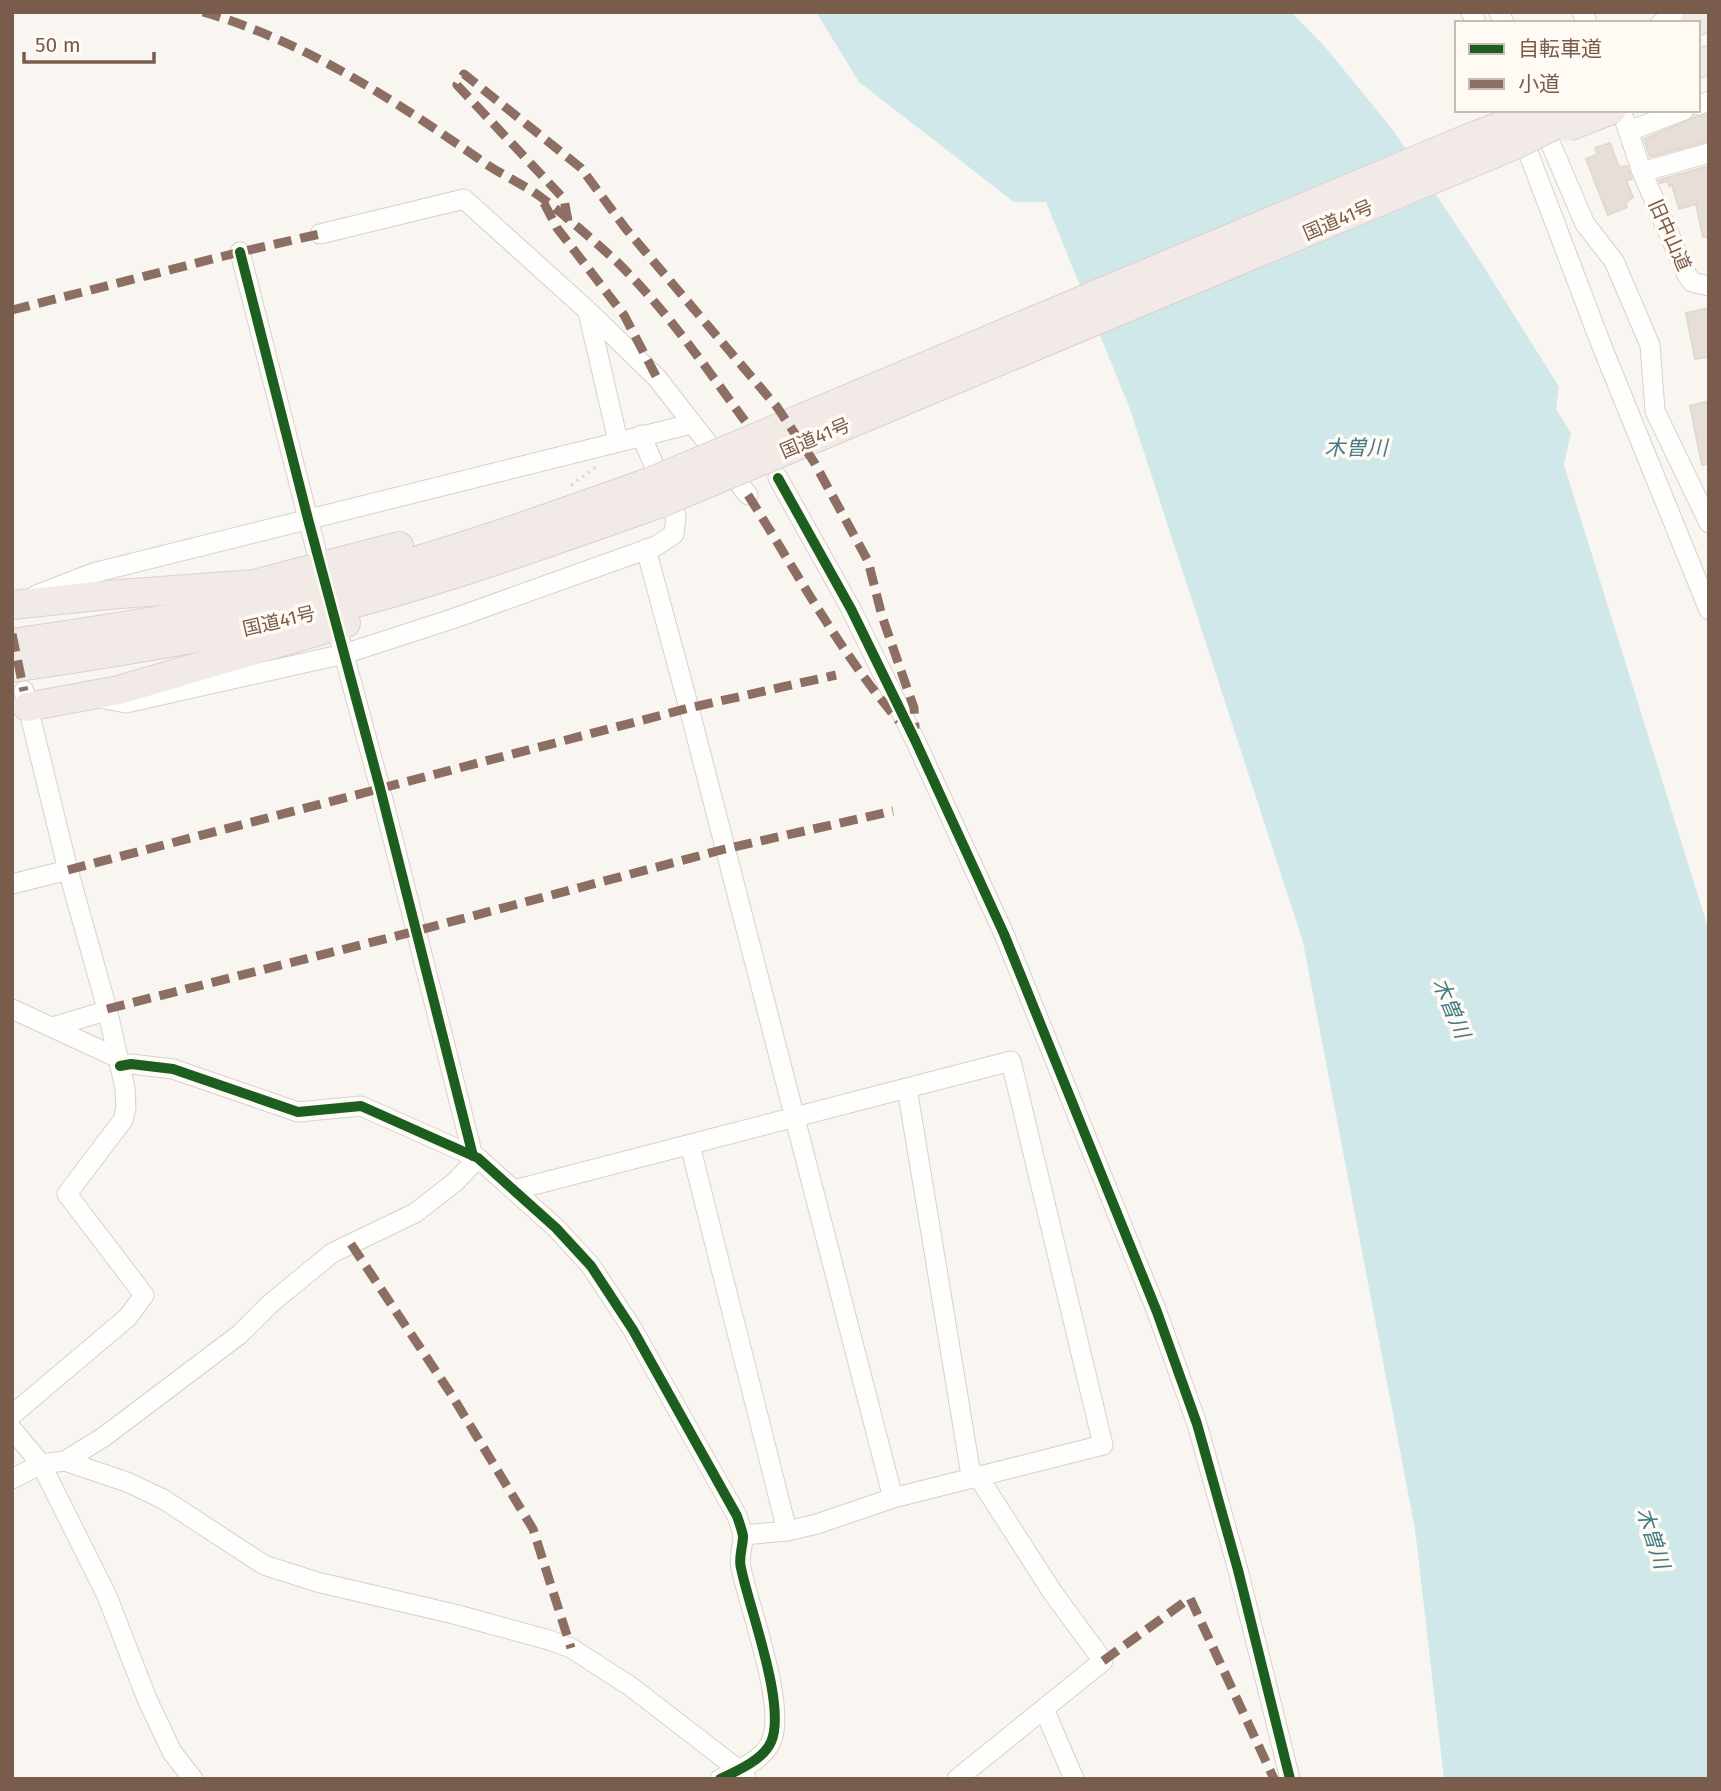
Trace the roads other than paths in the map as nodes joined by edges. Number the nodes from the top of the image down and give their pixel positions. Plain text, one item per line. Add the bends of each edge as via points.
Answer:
1 (1685, 12) edge
2 (1665, 21) edge
3 (1513, 112) edge
4 (1517, 112) edge
5 (1538, 112) edge
6 (1539, 112) edge
7 (1581, 112) edge
8 (1672, 112) edge
9 (1620, 121) edge
10 (1471, 137) junction
11 (1515, 145) junction
12 (1709, 153) edge
13 (1642, 172) junction
14 (320, 234) dead end
15 (240, 252) dead end
16 (1709, 286) edge
17 (588, 311) junction
18 (691, 424) junction
19 (641, 435) junction
20 (618, 441) junction
21 (778, 478) dead end
22 (656, 492) junction
23 (748, 495) dead end
24 (589, 503) junction
25 (307, 519) junction
26 (1709, 523) edge
27 (646, 549) junction
28 (316, 550) dead end
29 (474, 569) junction
30 (12, 605) edge
31 (1709, 611) edge
32 (12, 643) edge
33 (342, 647) junction
34 (19, 694) edge
35 (89, 695) junction
36 (68, 870) junction
37 (12, 884) edge
38 (12, 1009) edge
39 (107, 1009) junction
40 (52, 1027) junction
41 (119, 1062) junction
42 (907, 1088) junction
43 (795, 1117) junction
44 (690, 1145) junction
45 (475, 1157) junction
46 (514, 1191) junction
47 (12, 1415) edge
48 (12, 1429) edge
49 (65, 1461) junction
50 (41, 1464) junction
51 (979, 1478) junction
52 (12, 1479) edge
53 (893, 1498) junction
54 (787, 1531) junction
55 (743, 1535) junction
56 (1044, 1709) junction
57 (743, 1774) edge
58 (193, 1779) edge
59 (720, 1779) edge
60 (957, 1779) edge
61 (1074, 1779) edge
62 (1290, 1779) edge

1 - 2 street
3 - 31 street
4 - 10 highway, bridge
5 - 26 street via 1586,224 1614,261 1650,345 1655,411
6 - 10 highway, 国道41号, bridge
7 - 11 highway, 国道41号, bridge
8 - 9 street
9 - 11 highway, bridge
9 - 13 street, 旧中山道
10 - 22 highway, 国道41号, bridge
11 - 22 highway, 国道41号, bridge
12 - 13 street
13 - 16 street, 旧中山道 via 1687,275 1692,282
14 - 17 street via 464,200
15 - 25 street
17 - 18 street via 657,378
17 - 20 street
18 - 19 street
18 - 23 street
19 - 20 street
19 - 27 street via 676,516 674,534
20 - 25 street
21 - 62 street via 856,620 998,922 1157,1312 1196,1424 1238,1570
22 - 24 highway, 国道41号
22 - 29 highway, 国道41号
24 - 30 highway via 563,503 254,584
24 - 32 highway, 国道41号 via 348,580 243,605
25 - 28 street
25 - 30 street via 93,573
27 - 33 street via 452,619
27 - 43 street
29 - 34 highway, 国道41号 via 250,628 123,652
29 - 35 highway via 430,596 119,690
33 - 35 street via 126,704
33 - 45 street
34 - 35 highway
34 - 36 street
36 - 37 street
36 - 39 street
38 - 40 street
39 - 40 street
39 - 41 street
40 - 41 street
41 - 45 street via 173,1069 298,1112 361,1107
41 - 47 street via 125,1088 123,1120 67,1194 144,1295 128,1317
42 - 43 street
42 - 51 street via 970,1469
42 - 51 street via 1011,1061 1103,1444
43 - 44 street
43 - 53 street
44 - 46 street
44 - 54 street
45 - 46 street
45 - 49 street via 456,1182 415,1213 332,1254 240,1334
46 - 55 street via 591,1266 633,1330 737,1516
48 - 50 street
49 - 50 street
49 - 57 street via 163,1499 264,1566 571,1648 630,1686
50 - 52 street
50 - 58 street via 107,1596 172,1752
51 - 53 street
51 - 56 street via 1052,1593 1103,1661
53 - 54 street
54 - 55 street
55 - 57 street via 740,1564 772,1683 774,1726 771,1742
56 - 60 street
56 - 61 street
57 - 59 street

